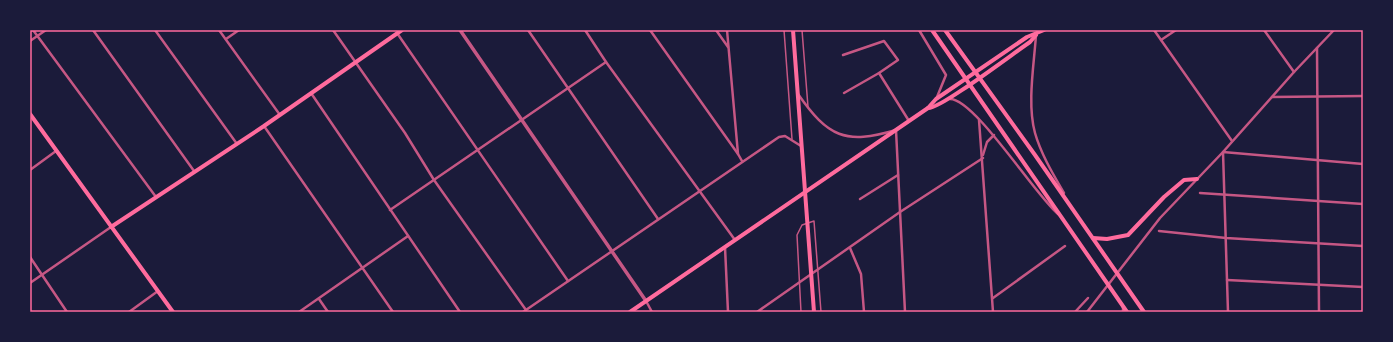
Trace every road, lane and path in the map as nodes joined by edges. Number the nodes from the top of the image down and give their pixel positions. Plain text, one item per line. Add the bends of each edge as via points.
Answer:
1 (33, 30) edge
2 (46, 30) edge
3 (93, 30) edge
4 (155, 30) edge
5 (219, 30) edge
6 (239, 30) edge
7 (333, 30) edge
8 (402, 30) edge
9 (460, 30) edge
10 (528, 30) edge
11 (585, 30) edge
12 (650, 30) edge
13 (716, 30) edge
14 (727, 30) edge
15 (784, 30) edge
16 (793, 30) edge
17 (802, 30) edge
18 (919, 30) edge
19 (932, 30) edge
20 (944, 30) edge
21 (1044, 30) edge
22 (1154, 30) edge
23 (1176, 30) edge
24 (1264, 30) edge
25 (1334, 30) edge
26 (397, 33) junction
27 (1036, 35) junction
28 (37, 36) junction
29 (226, 39) junction
30 (1161, 40) junction
31 (30, 41) edge
32 (729, 47) junction
33 (1317, 48) junction
34 (843, 55) dead end
35 (356, 62) junction
36 (606, 62) junction
37 (1294, 72) junction
38 (879, 73) junction
39 (567, 89) junction
40 (311, 93) junction
41 (844, 93) dead end
42 (798, 94) junction
43 (1316, 96) junction
44 (1363, 96) edge
45 (1272, 97) junction
46 (936, 99) junction
47 (949, 99) junction
48 (928, 108) junction
49 (809, 109) junction
50 (30, 114) edge
51 (280, 115) junction
52 (522, 120) junction
53 (979, 120) junction
54 (909, 121) junction
55 (264, 126) junction
56 (896, 130) junction
57 (994, 135) junction
58 (792, 139) junction
59 (1232, 141) junction
60 (237, 144) junction
61 (802, 147) junction
62 (477, 150) junction
63 (56, 151) junction
64 (1223, 152) junction
65 (738, 154) junction
66 (983, 158) junction
67 (742, 161) junction
68 (1317, 161) junction
69 (1363, 164) edge
70 (30, 170) edge
71 (194, 171) junction
72 (898, 175) junction
73 (1196, 179) junction
74 (434, 180) junction
75 (699, 191) junction
76 (806, 191) junction
77 (1200, 193) dead end
78 (1225, 195) junction
79 (156, 198) junction
80 (860, 199) dead end
81 (1318, 202) junction
82 (1363, 204) edge
83 (390, 210) junction
84 (1073, 210) junction
85 (900, 212) junction
86 (658, 219) junction
87 (1065, 220) junction
88 (808, 222) junction
89 (112, 227) junction
90 (1159, 231) dead end
91 (408, 236) junction
92 (1093, 238) junction
93 (1226, 238) junction
94 (735, 240) junction
95 (1317, 243) junction
96 (1065, 246) dead end
97 (1363, 246) edge
98 (725, 247) junction
99 (850, 248) junction
100 (612, 251) junction
101 (30, 257) edge
102 (362, 268) junction
103 (818, 268) junction
104 (812, 273) junction
105 (42, 274) junction
106 (1227, 280) junction
107 (568, 281) junction
108 (799, 281) junction
109 (30, 283) edge
110 (1319, 285) junction
111 (1363, 287) edge
112 (158, 290) junction
113 (993, 298) junction
114 (1088, 298) dead end
115 (319, 299) junction
116 (646, 301) junction
117 (1123, 306) junction
118 (524, 311) edge
119 (67, 312) edge
120 (129, 312) edge
121 (174, 312) edge
122 (299, 312) edge
123 (328, 312) edge
124 (393, 312) edge
125 (460, 312) edge
126 (630, 312) edge
127 (652, 312) edge
128 (728, 312) edge
129 (757, 312) edge
130 (802, 312) edge
131 (814, 312) edge
132 (821, 312) edge
133 (864, 312) edge
134 (905, 312) edge
135 (993, 312) edge
136 (1075, 312) edge
137 (1087, 312) edge
138 (1123, 312) edge
139 (1127, 312) edge
140 (1144, 312) edge
141 (1228, 312) edge
142 (1319, 312) edge

1 - 28 street
2 - 28 street
3 - 71 street
4 - 60 street
5 - 29 street
6 - 29 street
7 - 35 street
8 - 26 main road
9 - 52 street
10 - 39 street
11 - 36 street
12 - 65 street
13 - 32 street
14 - 32 street
15 - 58 lane
16 - 42 main road
17 - 49 lane
18 - 46 street via 946,75
19 - 87 main road
20 - 84 main road
21 - 27 main road
22 - 30 street
23 - 30 street
24 - 37 street
25 - 33 street
26 - 35 main road
26 - 62 street
27 - 46 main road via 1027,37
27 - 47 main road via 1030,42
27 - 84 street via 1032,108 1035,132 1045,159
28 - 31 street
28 - 79 street
29 - 51 street
30 - 59 street
32 - 65 street
33 - 37 street
33 - 43 street
34 - 38 street via 885,41 898,61
35 - 40 main road
35 - 74 street
36 - 39 street
36 - 75 street
37 - 45 street
38 - 41 street
38 - 54 street
39 - 52 street
39 - 86 street
40 - 51 main road
40 - 83 street
42 - 49 street
42 - 61 main road
43 - 44 street
43 - 45 street
43 - 68 street
45 - 59 street
46 - 48 main road
47 - 48 main road via 932,109
47 - 53 street via 959,100
48 - 54 main road
49 - 56 street via 824,126 845,137 876,136
50 - 63 main road
51 - 55 main road
52 - 62 street
52 - 100 street
53 - 57 street
53 - 66 street
54 - 56 main road
55 - 60 main road
55 - 102 street
56 - 72 street
56 - 76 main road
57 - 66 street via 987,142
57 - 87 street via 1052,209
58 - 61 street
58 - 67 street via 785,136 779,138
59 - 64 street
60 - 71 main road
61 - 76 main road
62 - 74 street
62 - 107 street
63 - 70 street
63 - 89 main road
64 - 68 street
64 - 73 street
64 - 78 street
65 - 67 street
66 - 85 street
66 - 113 street
67 - 75 street
68 - 69 street
68 - 81 street
71 - 79 main road
72 - 80 street
72 - 85 street
73 - 92 main road via 1184,180 1128,235 1107,239
73 - 137 street via 1160,218
74 - 83 street
74 - 118 street
75 - 86 street
75 - 94 street
76 - 88 main road
76 - 94 main road
77 - 78 street
78 - 81 street
78 - 93 street
79 - 89 main road
81 - 82 street
81 - 95 street
83 - 91 street
84 - 92 main road
85 - 99 street
85 - 134 street
86 - 100 street
87 - 117 main road
88 - 103 lane via 814,220
88 - 104 main road
88 - 108 lane via 802,225 797,235
89 - 105 street
89 - 112 main road
90 - 93 street
91 - 102 street
91 - 125 street
92 - 140 main road
93 - 95 street
93 - 106 street
94 - 98 main road
95 - 97 street
95 - 110 street
96 - 113 street
98 - 116 main road
98 - 128 street
99 - 103 street
99 - 133 street via 861,274
100 - 107 street
100 - 116 street
101 - 105 street
102 - 115 street
102 - 124 street
103 - 104 street
103 - 132 lane
104 - 108 street
104 - 131 main road
105 - 109 street
105 - 119 street
106 - 110 street
106 - 141 street
107 - 118 street
108 - 129 street
108 - 130 lane
110 - 111 street
110 - 142 street
112 - 120 street
112 - 121 main road
113 - 135 street
114 - 136 street
115 - 122 street
115 - 123 street
116 - 126 main road
116 - 127 street
117 - 138 street
117 - 139 main road

